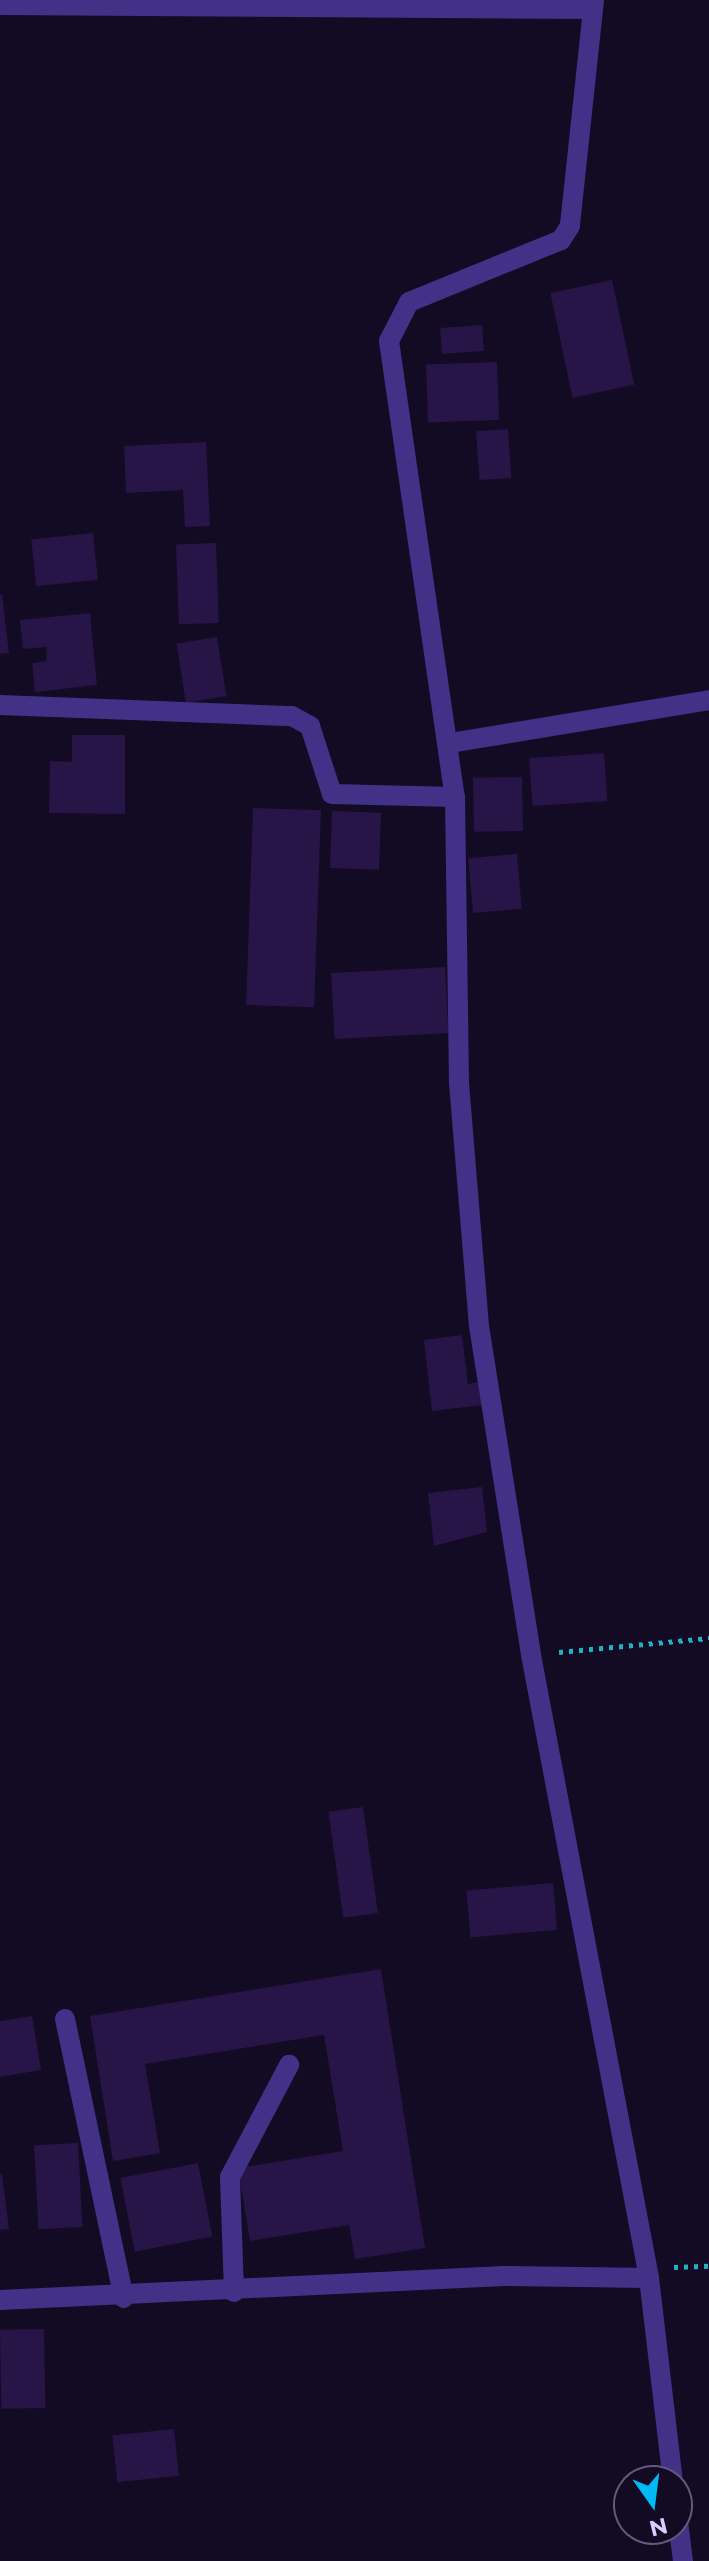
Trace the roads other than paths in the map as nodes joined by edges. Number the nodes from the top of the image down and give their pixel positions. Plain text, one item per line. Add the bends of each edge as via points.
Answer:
1 (0, 5) edge
2 (593, 5) edge
3 (709, 700) edge
4 (0, 705) edge
5 (450, 743) junction
6 (455, 797) junction
7 (65, 2019) dead end
8 (289, 2065) dead end
9 (649, 2278) junction
10 (234, 2292) junction
11 (124, 2298) junction
12 (0, 2300) edge
13 (671, 2465) edge

1 - 2 street
2 - 5 street via 570,226 561,240 409,302 389,341
3 - 5 street
4 - 6 street via 292,716 310,726 332,794
5 - 6 street
6 - 9 street via 466,1215 531,1655
7 - 11 street
8 - 10 street via 230,2177
9 - 10 street via 504,2276
9 - 13 street
10 - 11 street
11 - 12 street

